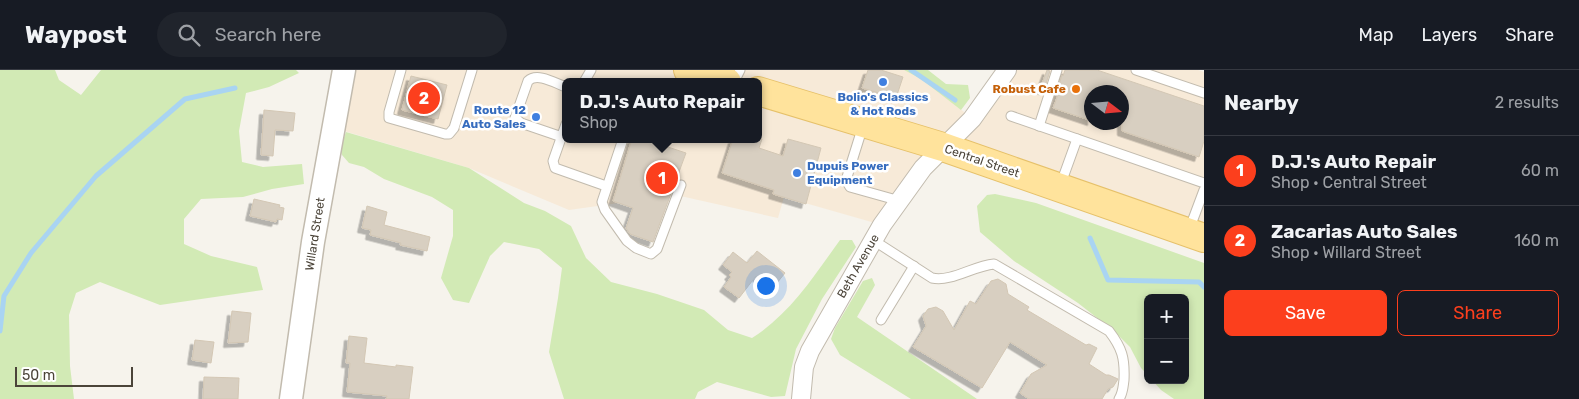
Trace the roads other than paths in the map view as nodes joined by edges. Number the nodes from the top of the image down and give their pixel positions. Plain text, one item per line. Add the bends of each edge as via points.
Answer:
1 (344, 70) edge
2 (401, 70) edge
3 (472, 70) edge
4 (689, 70) edge
5 (1007, 70) edge
6 (1057, 70) edge
7 (1136, 70) edge
8 (714, 78) edge
9 (562, 85) edge
10 (762, 92) edge
11 (1204, 93) edge
12 (1011, 116) dead end
13 (864, 123) junction
14 (1039, 126) junction
15 (562, 137) joint
16 (1076, 139) junction
17 (622, 143) edge
18 (944, 147) junction
19 (1204, 183) edge
20 (680, 185) dead end
21 (606, 186) junction
22 (1059, 188) junction
23 (1204, 190) edge
24 (900, 201) junction
25 (1196, 236) edge
26 (873, 240) junction
27 (914, 266) junction
28 (880, 320) dead end
29 (1124, 397) edge
30 (291, 399) edge
31 (801, 399) edge

1 - 30 street, Willard Street via 313,242
2 - 3 lane via 389,118 449,134 454,128
4 - 8 main road
5 - 18 street, Beth Avenue via 972,119
6 - 14 lane
7 - 11 lane
9 - 15 lane via 530,78 516,118 521,123
10 - 13 main road, Central Street
12 - 14 lane
13 - 18 main road, Central Street
13 - 24 lane via 847,177 848,184
14 - 16 lane
15 - 21 lane via 553,161 555,168
16 - 19 lane
16 - 22 lane
17 - 21 lane
18 - 22 main road, Central Street
18 - 24 street, Beth Avenue via 923,168
20 - 21 lane via 657,249 651,254 627,241 605,210 602,202
22 - 25 main road, Central Street
23 - 25 lane
24 - 26 street, Beth Avenue
26 - 27 lane
26 - 31 street, Beth Avenue via 810,352 804,367
27 - 28 lane
27 - 29 lane via 941,280 994,264 1109,331 1125,363

